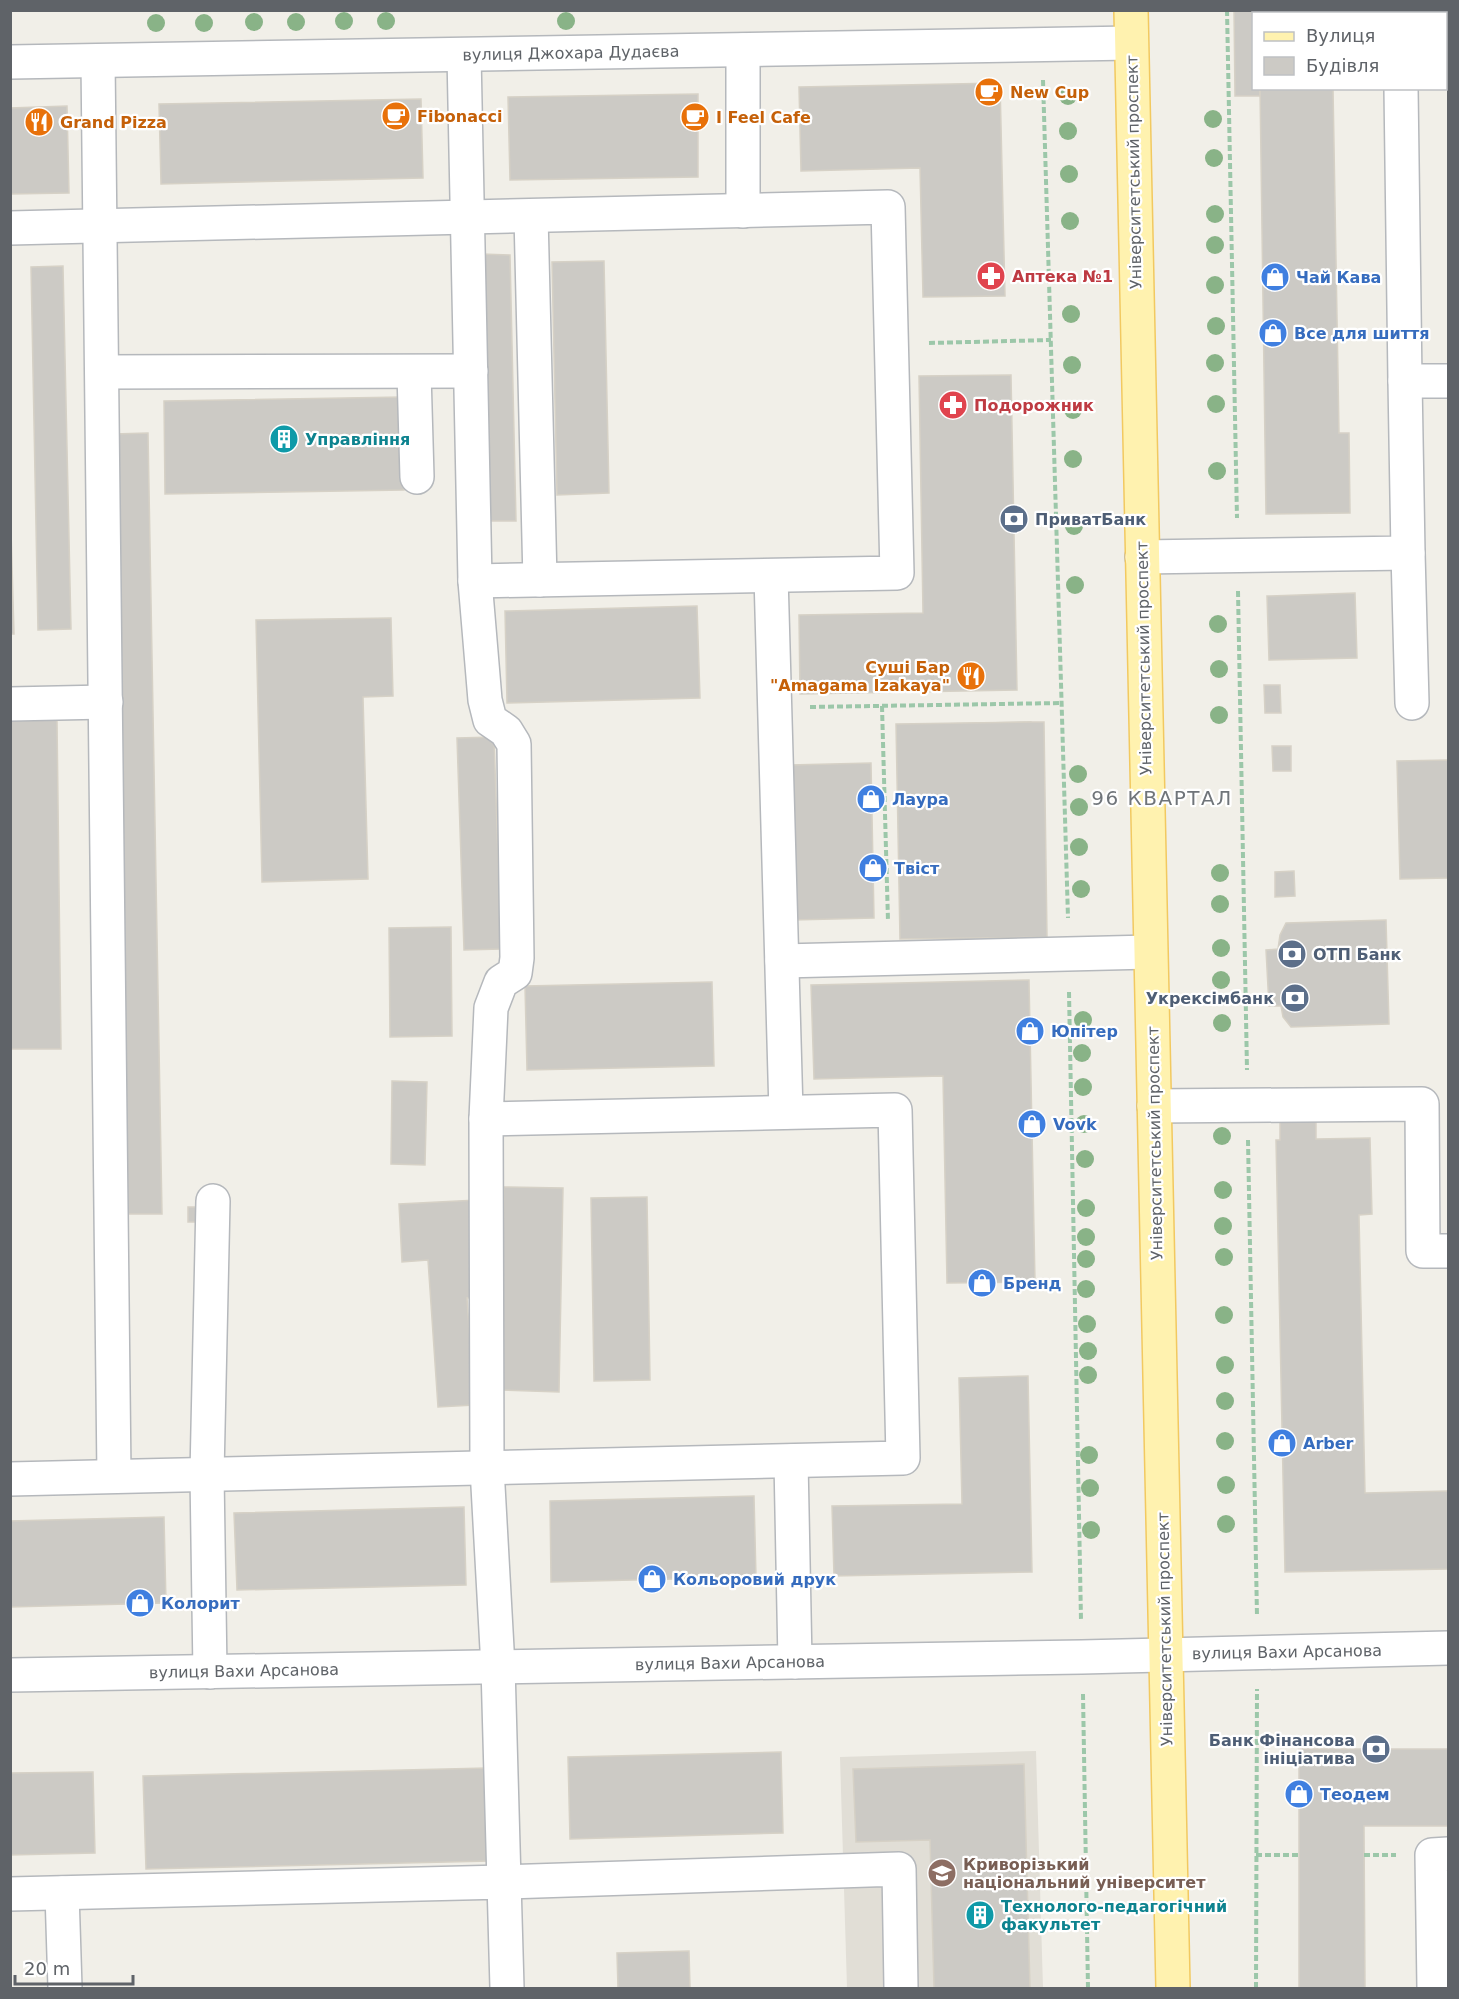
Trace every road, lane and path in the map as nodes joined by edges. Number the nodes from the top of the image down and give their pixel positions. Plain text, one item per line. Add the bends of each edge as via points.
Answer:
1 (1131, 10) edge
2 (1227, 10) edge
3 (1131, 43) junction
4 (1042, 45) junction
5 (743, 50) junction
6 (464, 55) junction
7 (98, 61) junction
8 (10, 62) edge
9 (1401, 90) edge
10 (743, 211) junction
11 (531, 216) junction
12 (468, 217) junction
13 (100, 226) junction
14 (10, 228) edge
15 (1051, 340) junction
16 (891, 344) junction
17 (471, 371) junction
18 (102, 372) junction
19 (414, 373) junction
20 (1405, 381) junction
21 (1449, 381) edge
22 (417, 477) dead end
23 (1408, 553) junction
24 (1237, 556) junction
25 (1142, 557) junction
26 (771, 576) junction
27 (540, 580) junction
28 (475, 581) junction
29 (106, 702) junction
30 (1061, 703) junction
31 (1412, 703) dead end
32 (10, 704) edge
33 (882, 706) junction
34 (774, 707) junction
35 (1150, 952) junction
36 (1069, 954) junction
37 (889, 958) junction
38 (782, 961) junction
39 (1248, 1105) junction
40 (1154, 1106) junction
41 (786, 1112) junction
42 (486, 1119) junction
43 (213, 1202) dead end
44 (1449, 1251) edge
45 (791, 1461) junction
46 (487, 1468) junction
47 (207, 1474) junction
48 (114, 1476) junction
49 (10, 1479) edge
50 (1449, 1648) edge
51 (1258, 1653) junction
52 (1166, 1654) junction
53 (1082, 1657) junction
54 (795, 1662) junction
55 (498, 1667) junction
56 (210, 1672) junction
57 (10, 1675) edge
58 (1449, 1854) edge
59 (1256, 1855) junction
60 (1299, 1855) dead end
61 (504, 1882) junction
62 (62, 1893) junction
63 (10, 1894) edge
64 (65, 1989) edge
65 (507, 1989) edge
66 (901, 1989) edge
67 (1088, 1989) edge
68 (1173, 1989) edge
69 (1256, 1989) edge
70 (1434, 1989) edge

1 - 3 main road, Університетський проспект
2 - 24 path
3 - 4 street, вулиця Джохара Дудаєва
3 - 25 main road, Університетський проспект
4 - 5 street, вулиця Джохара Дудаєва
4 - 15 path
5 - 6 street, вулиця Джохара Дудаєва
5 - 10 street
6 - 7 street, вулиця Джохара Дудаєва
6 - 12 street
7 - 8 street, вулиця Джохара Дудаєва
7 - 13 street
9 - 20 street
10 - 11 street
10 - 16 street via 888,207
11 - 12 street
11 - 27 street
12 - 13 street
12 - 17 street
13 - 14 street
13 - 18 street
15 - 16 path
15 - 30 path
16 - 26 street via 897,573
17 - 19 street
17 - 28 street
18 - 19 street
18 - 29 street
19 - 22 street
20 - 21 street
20 - 23 street
23 - 24 street
23 - 31 street
24 - 25 street
24 - 39 path
25 - 35 main road, Університетський проспект
26 - 27 street
26 - 34 street
27 - 28 street
28 - 42 street via 485,700 490,720 506,730 514,744 517,958 514,973 501,982 491,1008
29 - 32 street
29 - 48 street
30 - 33 path
30 - 36 path
33 - 34 path
33 - 37 path
34 - 38 street
35 - 36 street
35 - 40 main road, Університетський проспект
36 - 37 street
36 - 53 path
37 - 38 street
38 - 41 street
39 - 40 street
39 - 44 street via 1422,1104 1423,1251
39 - 51 path
40 - 52 main road, Університетський проспект
41 - 42 street
41 - 45 street via 895,1110 903,1458
42 - 46 street
43 - 47 street
45 - 46 street
45 - 54 street
46 - 47 street
46 - 55 street
47 - 48 street
47 - 56 street
48 - 49 street
50 - 51 street, вулиця Вахи Арсанова
51 - 52 street, вулиця Вахи Арсанова
51 - 59 path
52 - 53 street, вулиця Вахи Арсанова
52 - 68 main road, Університетський проспект
53 - 54 street, вулиця Вахи Арсанова
53 - 67 path
54 - 55 street, вулиця Вахи Арсанова
55 - 56 street, вулиця Вахи Арсанова
55 - 61 street
56 - 57 street, вулиця Вахи Арсанова
58 - 70 street via 1432,1855
59 - 60 path
59 - 69 path
61 - 62 street
61 - 65 street
61 - 66 street via 899,1869
62 - 63 street
62 - 64 street

